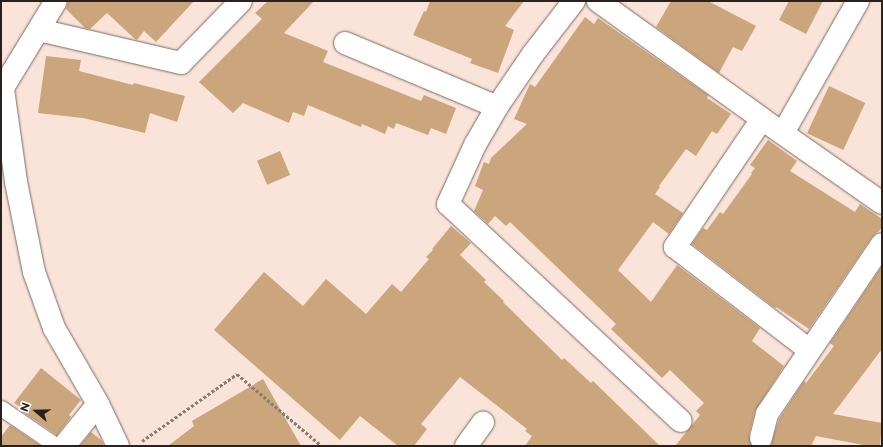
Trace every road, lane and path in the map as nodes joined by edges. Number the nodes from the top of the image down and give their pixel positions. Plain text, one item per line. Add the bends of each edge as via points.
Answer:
1 (56, 1) edge
2 (241, 1) edge
3 (574, 1) edge
4 (598, 1) edge
5 (858, 1) edge
6 (39, 30) junction
7 (345, 43) dead end
8 (2, 90) edge
9 (497, 107) junction
10 (762, 119) junction
11 (783, 134) junction
12 (882, 203) edge
13 (882, 244) edge
14 (809, 350) junction
15 (98, 404) junction
16 (1, 408) edge
17 (681, 421) dead end
18 (483, 423) dead end
19 (761, 438) dead end
20 (57, 446) edge
21 (64, 446) edge
22 (118, 446) edge
23 (136, 446) edge
24 (322, 446) edge
25 (466, 446) edge

1 - 6 street
2 - 6 street via 182,63
3 - 9 street via 533,54
4 - 10 street
5 - 11 street
6 - 8 street
7 - 9 street
8 - 15 street via 16,182 34,272 54,328
9 - 17 street via 475,145 448,204
10 - 11 street
10 - 14 street via 675,247
11 - 12 street
13 - 14 street
14 - 19 street via 767,414
15 - 21 street
15 - 22 street
16 - 20 lane
18 - 25 street
23 - 24 path via 236,374

